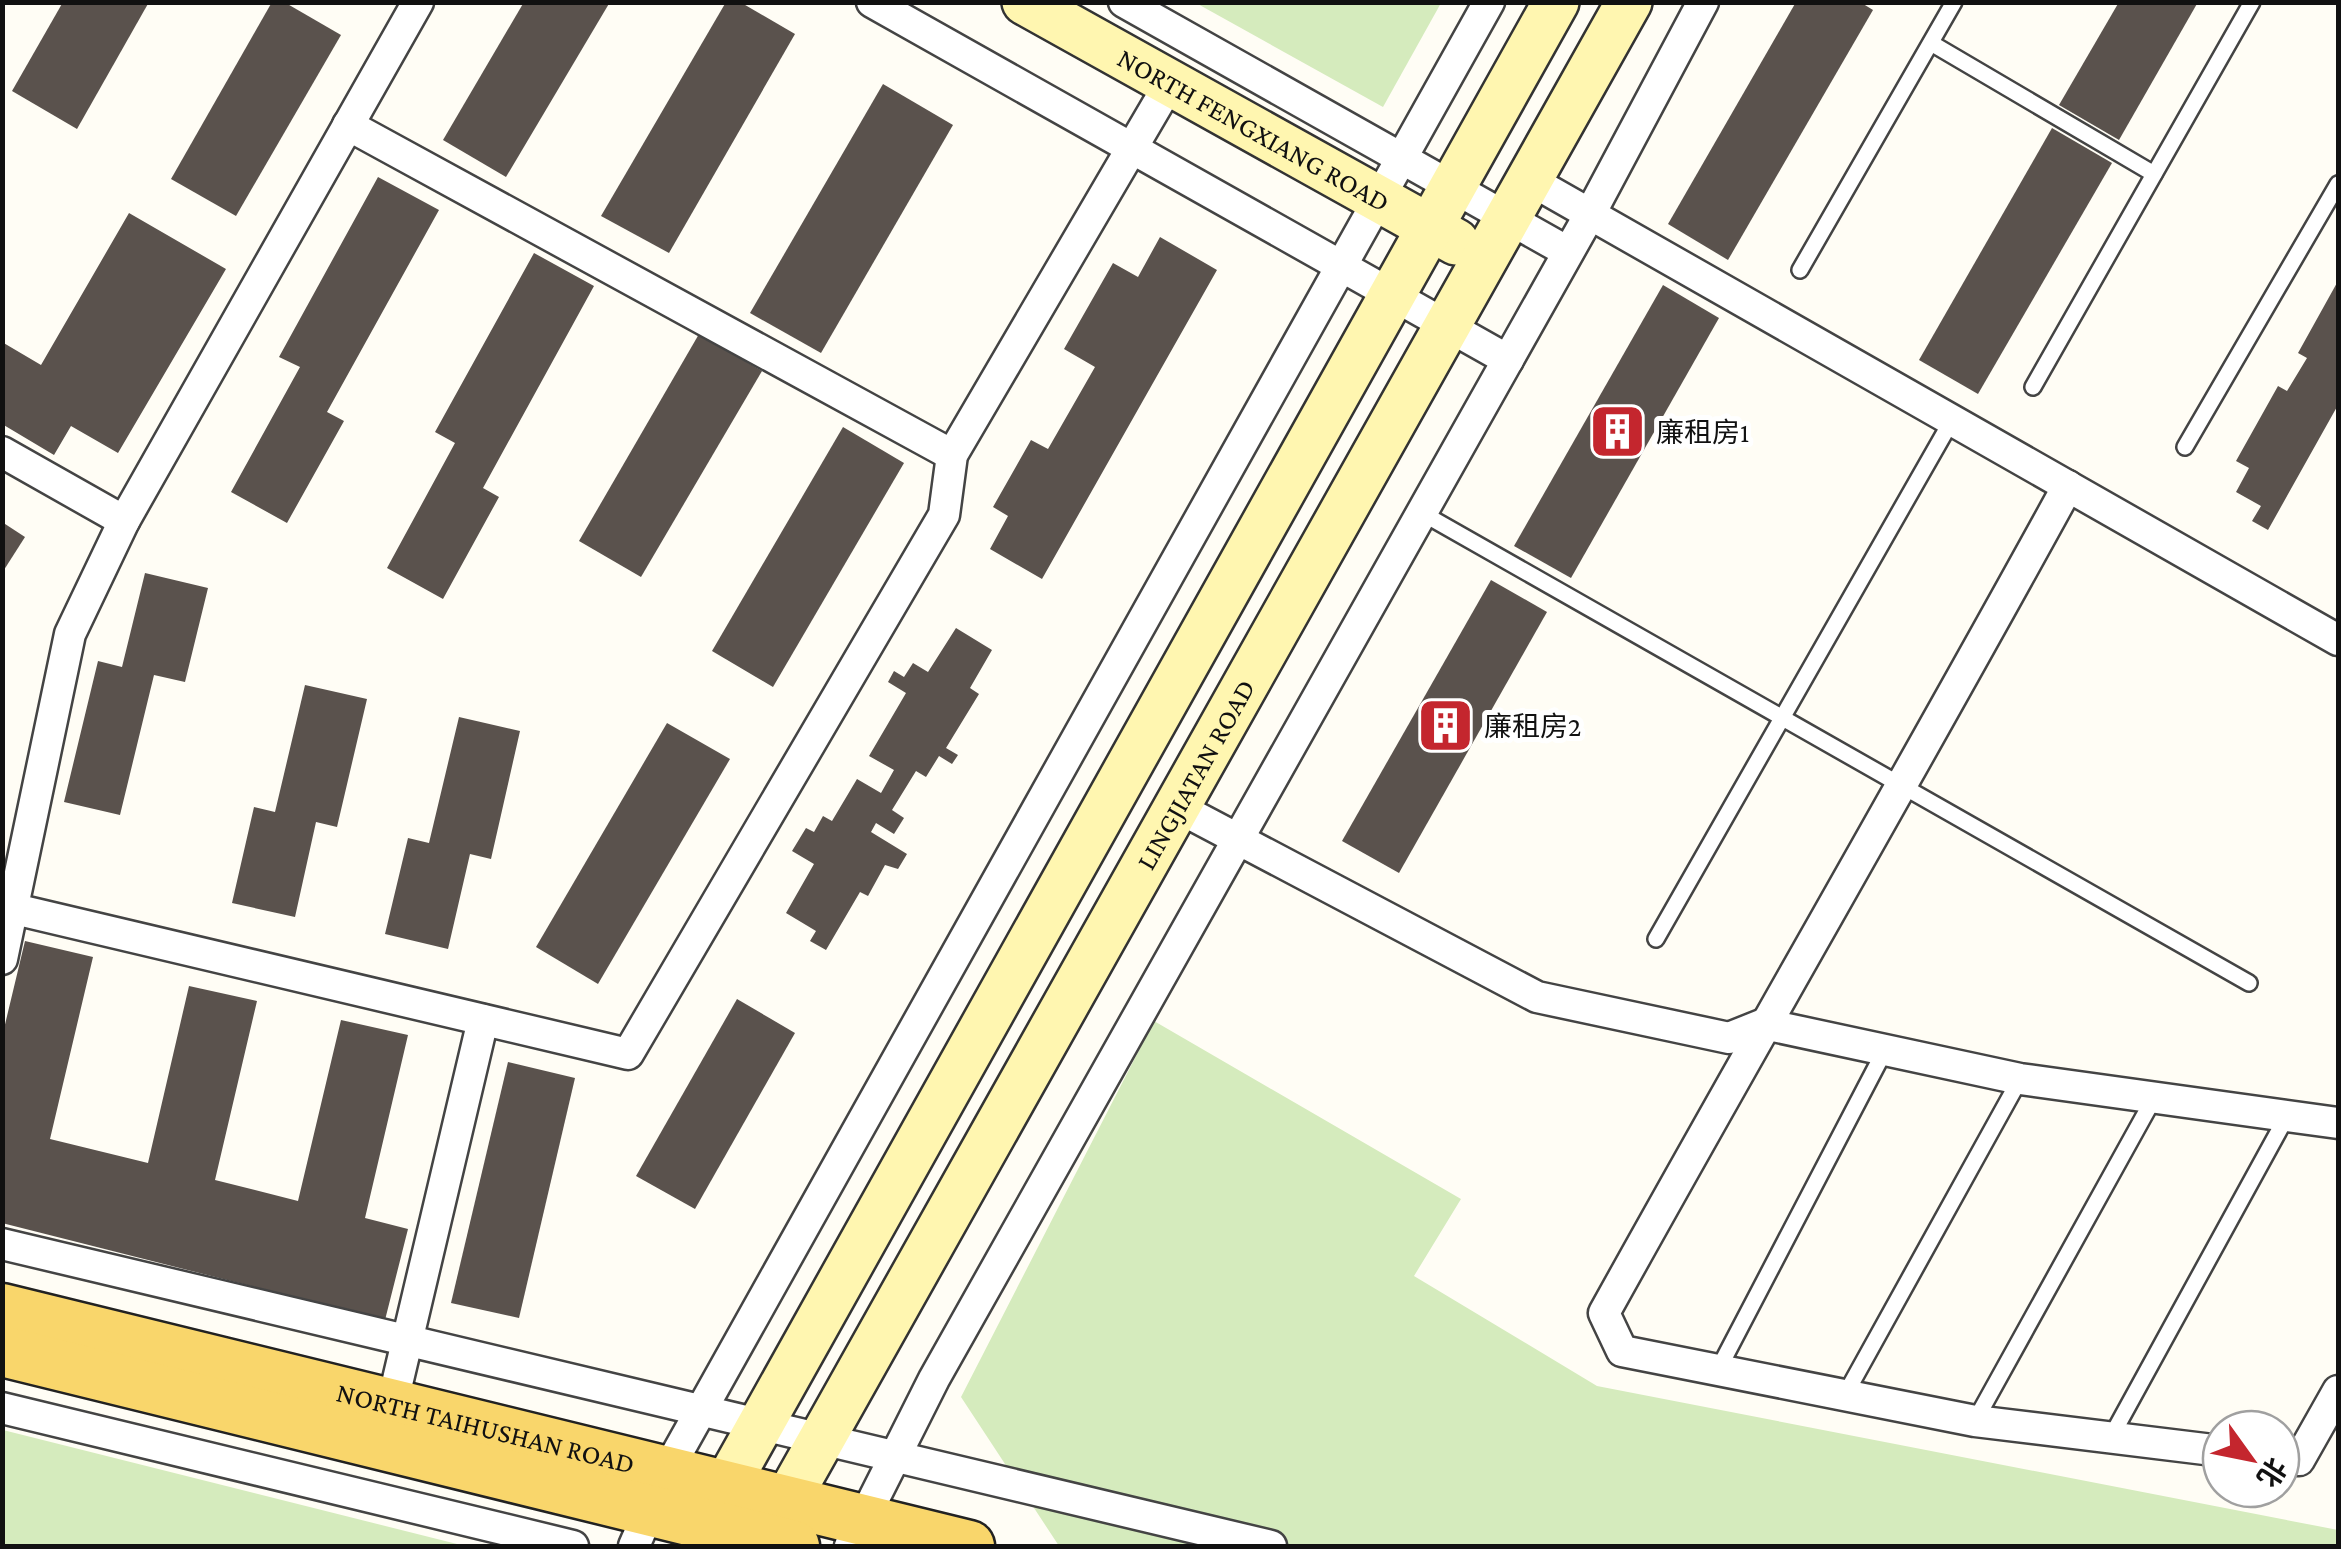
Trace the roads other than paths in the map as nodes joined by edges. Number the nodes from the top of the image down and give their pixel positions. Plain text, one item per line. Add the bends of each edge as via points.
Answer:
1 (418, 2) edge
2 (872, 2) edge
3 (1025, 2) edge
4 (1124, 2) edge
5 (1489, 2) edge
6 (1556, 2) edge
7 (1629, 2) edge
8 (1704, 2) edge
9 (1954, 2) edge
10 (2252, 2) edge
11 (1931, 43) junction
12 (1170, 82) junction
13 (348, 126) junction
14 (1132, 148) junction
15 (1404, 159) junction
16 (2154, 174) junction
17 (2338, 184) edge
18 (1453, 187) junction
19 (1519, 199) junction
20 (1381, 200) junction
21 (1590, 214) junction
22 (1430, 228) junction
23 (1568, 252) junction
24 (1486, 258) junction
25 (1343, 267) junction
26 (1800, 270) dead end
27 (1393, 295) junction
28 (1448, 326) junction
29 (1508, 360) junction
30 (2033, 387) dead end
31 (1952, 420) junction
32 (2185, 448) dead end
33 (2, 452) edge
34 (952, 455) junction
35 (2068, 486) junction
36 (1422, 513) junction
37 (124, 521) junction
38 (2338, 640) edge
39 (1782, 718) junction
40 (1904, 787) junction
41 (1177, 808) junction
42 (1236, 842) junction
43 (8, 908) edge
44 (1656, 939) dead end
45 (2, 959) edge
46 (2249, 982) dead end
47 (483, 1020) junction
48 (1764, 1024) junction
49 (1884, 1050) junction
50 (2020, 1079) junction
51 (2154, 1098) junction
52 (2287, 1116) junction
53 (2338, 1123) edge
54 (2, 1244) edge
55 (2, 1309) edge
56 (407, 1340) junction
57 (2, 1351) edge
58 (1718, 1370) junction
59 (2338, 1391) edge
60 (1845, 1396) junction
61 (392, 1405) junction
62 (2, 1408) edge
63 (702, 1410) junction
64 (1976, 1421) junction
65 (761, 1424) junction
66 (2111, 1437) junction
67 (823, 1438) junction
68 (2201, 1448) edge
69 (896, 1456) junction
70 (2301, 1458) edge
71 (650, 1510) edge
72 (709, 1520) edge
73 (777, 1534) edge
74 (857, 1534) edge
75 (573, 1546) edge
76 (969, 1546) edge
77 (1271, 1546) edge

1 - 13 street
2 - 14 street
3 - 12 main road, NORTH FENGXIANG ROAD
4 - 15 street
5 - 15 street
6 - 18 main road
7 - 19 main road, LINGJIATAN ROAD
8 - 21 street
9 - 11 lane
10 - 16 lane
11 - 16 lane
11 - 26 lane
12 - 14 street
12 - 20 main road, NORTH FENGXIANG ROAD
13 - 34 street
13 - 37 street
14 - 25 street
14 - 34 street
15 - 18 street
15 - 20 street
16 - 30 lane
17 - 32 lane
18 - 19 street
18 - 22 main road
19 - 21 street
19 - 23 street
19 - 24 main road, LINGJIATAN ROAD
20 - 22 main road, NORTH FENGXIANG ROAD
20 - 25 street
21 - 23 street
21 - 31 street
22 - 24 main road, NORTH FENGXIANG ROAD
22 - 27 main road
23 - 29 street
24 - 28 main road, LINGJIATAN ROAD
25 - 27 street
25 - 63 street
27 - 28 street
27 - 65 main road
28 - 29 street
28 - 41 main road, LINGJIATAN ROAD
29 - 36 street
31 - 35 street
31 - 39 lane
33 - 37 street
34 - 47 street via 944,515 628,1054
35 - 38 street
35 - 40 street
36 - 39 lane
36 - 42 street
37 - 43 street via 70,634
39 - 40 lane
39 - 44 lane
40 - 46 lane
40 - 48 street
41 - 42 street
41 - 67 main road, LINGJIATAN ROAD
42 - 48 street via 1537,996 1730,1038
42 - 69 street
43 - 45 street
43 - 47 street
47 - 56 street
48 - 49 street
48 - 58 street via 1604,1313 1622,1351
49 - 50 street
49 - 58 lane
50 - 51 street
50 - 60 lane
51 - 52 street
51 - 64 lane
52 - 53 street
52 - 66 lane
54 - 56 street
55 - 61 main road, NORTH TAIHUSHAN ROAD
56 - 61 street
56 - 63 street
57 - 71 main road, NORTH TAIHUSHAN ROAD
58 - 60 street
59 - 70 street
60 - 64 street
61 - 71 main road, NORTH TAIHUSHAN ROAD
62 - 75 street
63 - 65 street
63 - 71 street
64 - 66 street
65 - 67 street
65 - 72 main road
66 - 68 street
67 - 69 street
67 - 73 main road, LINGJIATAN ROAD
69 - 74 street
69 - 77 street
71 - 72 main road, NORTH TAIHUSHAN ROAD
72 - 73 main road, NORTH TAIHUSHAN ROAD
73 - 74 main road, NORTH TAIHUSHAN ROAD
74 - 76 main road, NORTH TAIHUSHAN ROAD

